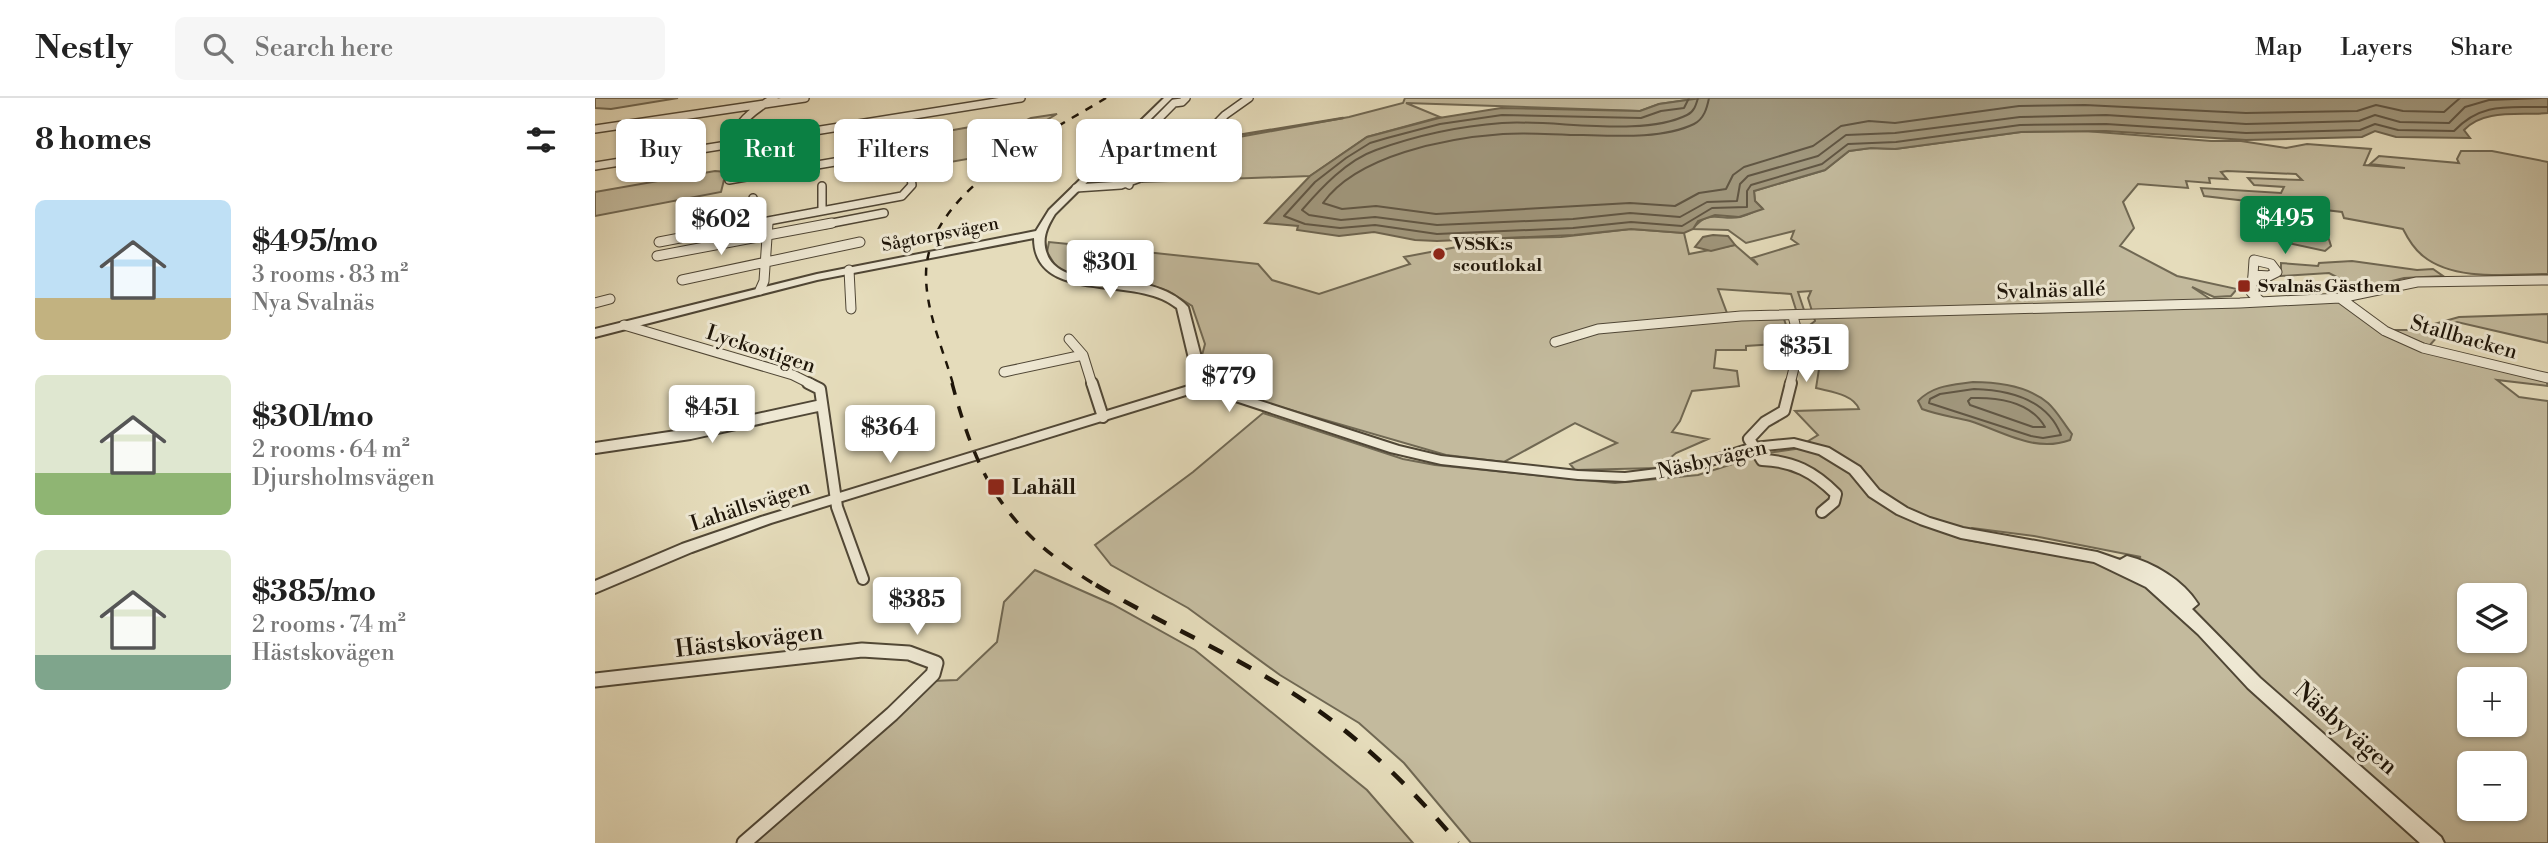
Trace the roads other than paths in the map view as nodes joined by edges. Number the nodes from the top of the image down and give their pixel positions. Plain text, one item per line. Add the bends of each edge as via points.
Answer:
1 (774, 98) edge
2 (805, 98) edge
3 (1021, 98) edge
4 (1168, 98) edge
5 (1186, 98) edge
6 (1249, 98) edge
7 (1005, 99) edge
8 (761, 105) junction
9 (744, 119) edge
10 (595, 129) edge
11 (820, 129) edge
12 (720, 146) edge
13 (595, 166) edge
14 (912, 182) edge
15 (1129, 184) junction
16 (822, 186) dead end
17 (1076, 188) junction
18 (753, 198) dead end
19 (822, 211) junction
20 (884, 213) dead end
21 (768, 221) junction
22 (748, 225) junction
23 (1038, 234) junction
24 (767, 235) junction
25 (659, 242) dead end
26 (860, 242) dead end
27 (657, 256) dead end
28 (766, 263) junction
29 (849, 270) junction
30 (2251, 275) dead end
31 (682, 280) dead end
32 (2548, 280) edge
33 (760, 290) junction
34 (2340, 298) junction
35 (610, 299) dead end
36 (2260, 301) junction
37 (595, 303) edge
38 (851, 309) dead end
39 (1793, 316) junction
40 (624, 325) junction
41 (595, 333) edge
42 (1069, 339) dead end
43 (1555, 342) dead end
44 (1083, 355) junction
45 (1004, 372) dead end
46 (2548, 378) edge
47 (1202, 386) junction
48 (822, 405) junction
49 (1103, 417) junction
50 (595, 447) edge
51 (1753, 447) junction
52 (835, 499) junction
53 (1822, 512) dead end
54 (863, 579) dead end
55 (595, 587) edge
56 (595, 680) edge
57 (744, 843) edge
58 (2434, 843) edge

1 - 8 street
2 - 8 street
3 - 7 street
4 - 17 street
5 - 15 street via 1174,103 1106,172
6 - 15 street via 1187,153
7 - 11 street
8 - 9 street
8 - 10 street
12 - 13 street
14 - 19 street via 902,196
15 - 17 street
16 - 19 street
17 - 23 street
18 - 22 street
19 - 21 street
20 - 24 street
21 - 22 street
21 - 24 street
22 - 25 street
23 - 29 street, Sågtorpsvägen
23 - 47 street via 1041,259 1054,273 1142,288 1172,298 1182,307
24 - 27 street
24 - 28 street
26 - 28 street
28 - 31 street
28 - 33 street
29 - 33 street, Sågtorpsvägen
29 - 38 street
30 - 36 street via 2251,292
32 - 34 street, Svalnäs allé via 2417,282
33 - 40 street, Sågtorpsvägen
34 - 36 street, Svalnäs allé
34 - 46 street, Stallbacken via 2384,331 2405,340
35 - 37 street
36 - 39 street, Svalnäs allé
39 - 43 street, Svalnäs allé via 1640,323
39 - 51 street via 1800,344 1784,411 1756,430 1749,439
40 - 41 street, Sågtorpsvägen
40 - 48 street, Lyckostigen via 793,375 820,389
42 - 44 street
44 - 45 street
44 - 49 street
47 - 49 street, Lahällsvägen
47 - 51 street, Näsbyvägen via 1441,460 1625,477 1683,470
48 - 50 street via 690,433
48 - 52 street, Lyckostigen
49 - 52 street, Lahällsvägen
51 - 53 street via 1762,460 1784,460 1820,477 1836,494
51 - 58 street, Näsbyvägen via 1794,443 1824,451 1855,470 1874,493 1925,521 1961,533 2081,553 2153,583 2254,683
52 - 54 street, Lyckostigen
52 - 55 street, Lahällsvägen via 687,548
56 - 57 street, Hästskovägen via 862,650 905,651 936,663 933,674 892,714

